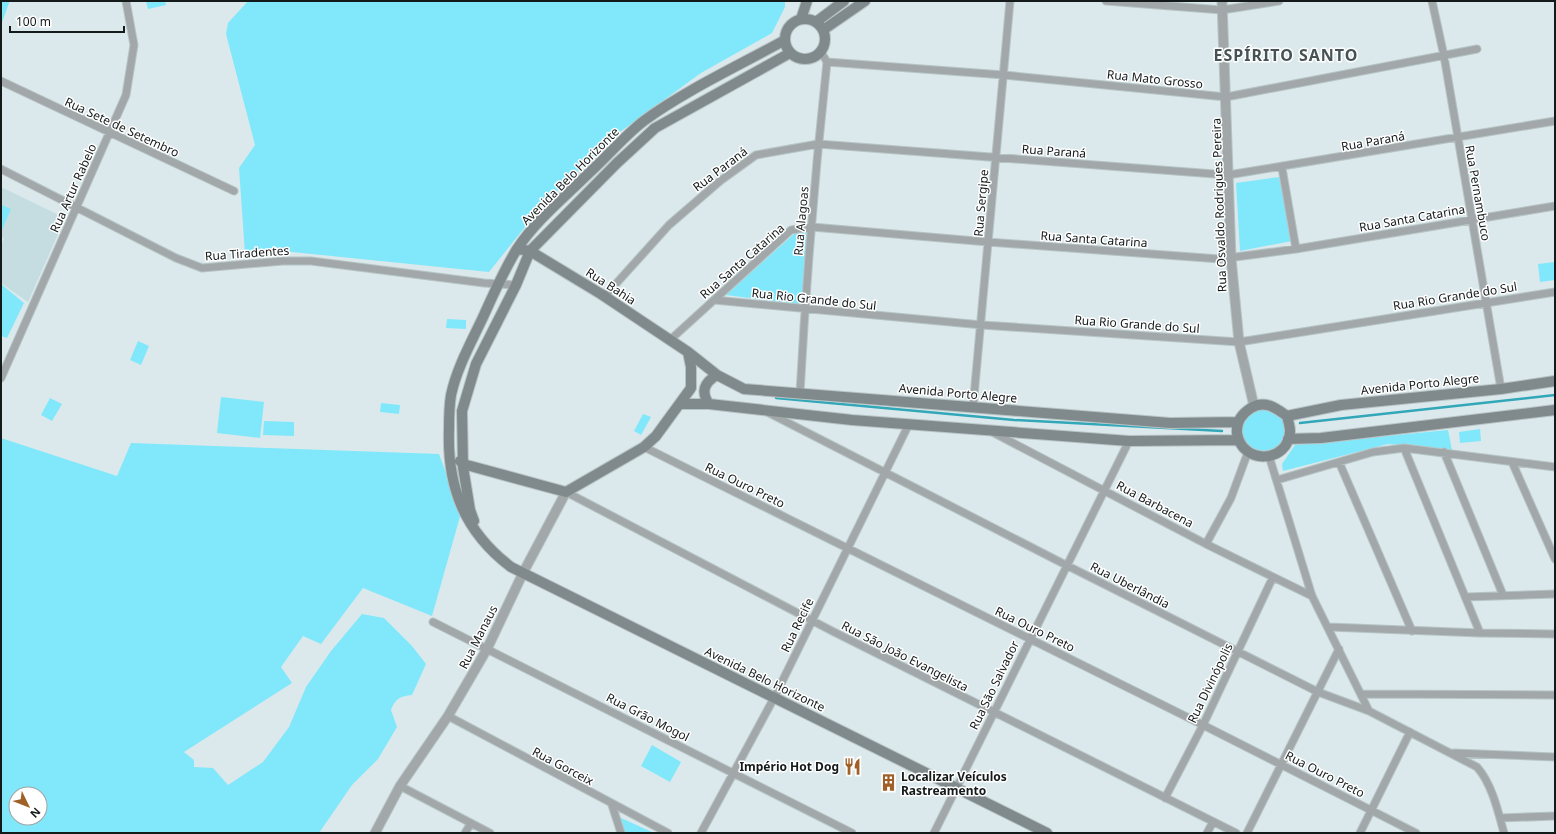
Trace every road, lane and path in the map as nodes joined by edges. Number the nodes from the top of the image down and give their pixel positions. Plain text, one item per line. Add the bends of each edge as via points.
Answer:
1 (126, 1) edge
2 (807, 1) edge
3 (844, 1) edge
4 (865, 1) edge
5 (1010, 1) edge
6 (1106, 1) edge
7 (1278, 1) edge
8 (1432, 1) edge
9 (1222, 5) edge
10 (801, 19) junction
11 (816, 22) junction
12 (824, 30) junction
13 (785, 40) junction
14 (1477, 49) dead end
15 (821, 52) junction
16 (790, 53) junction
17 (1444, 56) junction
18 (828, 62) junction
19 (1004, 75) junction
20 (1, 81) edge
21 (1226, 97) junction
22 (1555, 121) edge
23 (109, 133) junction
24 (1458, 138) junction
25 (818, 144) junction
26 (996, 158) junction
27 (1282, 168) junction
28 (1, 169) edge
29 (1228, 175) junction
30 (234, 192) dead end
31 (1555, 206) edge
32 (76, 208) junction
33 (1472, 219) junction
34 (812, 226) junction
35 (988, 242) junction
36 (518, 249) junction
37 (1296, 249) junction
38 (530, 251) junction
39 (1231, 258) junction
40 (499, 283) junction
41 (516, 285) junction
42 (1555, 292) edge
43 (604, 297) junction
44 (714, 300) junction
45 (1486, 302) junction
46 (804, 310) junction
47 (982, 325) junction
48 (670, 340) junction
49 (1239, 342) junction
50 (688, 352) junction
51 (717, 375) junction
52 (1, 378) edge
53 (1555, 381) edge
54 (1501, 389) junction
55 (800, 393) junction
56 (680, 404) junction
57 (709, 404) junction
58 (1254, 406) junction
59 (973, 407) junction
60 (1555, 410) edge
61 (765, 411) junction
62 (1287, 416) junction
63 (1238, 422) junction
64 (909, 424) junction
65 (988, 430) junction
66 (1288, 439) junction
67 (1238, 440) junction
68 (1129, 441) junction
69 (644, 447) junction
70 (1404, 448) junction
71 (448, 451) junction
72 (1248, 452) junction
73 (1444, 452) junction
74 (1269, 456) junction
75 (1339, 462) junction
76 (1512, 462) junction
77 (463, 464) junction
78 (1555, 467) edge
79 (884, 473) junction
80 (1277, 480) junction
81 (1104, 490) junction
82 (566, 492) junction
83 (479, 536) junction
84 (1206, 544) junction
85 (847, 548) junction
86 (1555, 559) edge
87 (1066, 565) junction
88 (523, 573) junction
89 (1273, 577) junction
90 (1555, 594) edge
91 (1503, 595) junction
92 (1312, 596) junction
93 (1465, 597) junction
94 (811, 620) junction
95 (433, 622) dead end
96 (1329, 627) junction
97 (1412, 630) junction
98 (1480, 634) junction
99 (1555, 634) edge
100 (1029, 639) junction
101 (487, 649) junction
102 (1339, 649) junction
103 (1238, 651) junction
104 (1318, 692) junction
105 (1361, 694) junction
106 (1555, 695) edge
107 (774, 698) junction
108 (1369, 710) junction
109 (994, 713) junction
110 (448, 716) junction
111 (1203, 725) junction
112 (1410, 732) junction
113 (1452, 753) junction
114 (1555, 757) edge
115 (1282, 764) junction
116 (735, 773) junction
117 (400, 786) junction
118 (956, 788) junction
119 (1165, 798) junction
120 (612, 804) junction
121 (1372, 810) junction
122 (1555, 816) edge
123 (1500, 818) junction
124 (1213, 822) junction
125 (471, 823) junction
126 (375, 833) edge
127 (466, 833) edge
128 (490, 833) edge
129 (621, 833) edge
130 (668, 833) edge
131 (701, 833) edge
132 (852, 833) edge
133 (934, 833) edge
134 (1047, 833) edge
135 (1208, 833) edge
136 (1236, 833) edge
137 (1247, 833) edge
138 (1360, 833) edge
139 (1416, 833) edge
140 (1504, 833) edge

1 - 23 street, Rua Artur Rabelo via 134,45 131,72 126,95
2 - 10 main road
3 - 11 main road
4 - 12 main road
5 - 19 street, Rua Sergipe
6 - 9 street
7 - 9 street
8 - 17 street, Rua Pernambuco
9 - 21 street, Rua Osvaldo Rodrigues Pereira
10 - 11 main road
10 - 13 main road via 792,24 786,32
11 - 12 main road
12 - 15 main road via 825,42
13 - 16 main road
13 - 36 main road, Avenida Belo Horizonte via 645,120 536,225
14 - 17 street, Rua Mato Grosso
15 - 16 main road via 806,59 797,58
15 - 18 street
16 - 38 main road, Avenida Belo Horizonte via 655,128 616,163
17 - 21 street, Rua Mato Grosso
17 - 24 street, Rua Pernambuco
18 - 19 street, Rua Mato Grosso
18 - 25 street, Rua Alagoas
19 - 21 street, Rua Mato Grosso
19 - 26 street, Rua Sergipe
20 - 23 street, Rua Sete de Setembro
21 - 29 street, Rua Osvaldo Rodrigues Pereira
22 - 24 street, Rua Paraná
23 - 30 street, Rua Sete de Setembro
23 - 32 street, Rua Artur Rabelo
24 - 27 street, Rua Paraná
24 - 33 street, Rua Pernambuco
25 - 26 street, Rua Paraná
25 - 34 street, Rua Alagoas
25 - 43 street, Rua Paraná via 756,155 720,181 669,225
26 - 29 street, Rua Paraná
26 - 35 street, Rua Sergipe
27 - 29 street, Rua Paraná
27 - 37 street
28 - 32 street, Rua Tiradentes
29 - 39 street, Rua Osvaldo Rodrigues Pereira
31 - 33 street, Rua Santa Catarina
32 - 40 street, Rua Tiradentes via 176,258 202,268 283,260 311,261
32 - 52 street, Rua Artur Rabelo
33 - 37 street, Rua Santa Catarina
33 - 45 street, Rua Pernambuco
34 - 35 street, Rua Santa Catarina
34 - 44 street, Rua Santa Catarina via 791,230
34 - 46 street, Rua Alagoas
35 - 39 street, Rua Santa Catarina
35 - 47 street, Rua Sergipe
36 - 38 main road, Rua Bahia
36 - 40 main road, Avenida Belo Horizonte
37 - 39 street, Rua Santa Catarina
38 - 41 main road, Avenida Belo Horizonte
38 - 43 main road, Rua Bahia
39 - 49 street, Rua Osvaldo Rodrigues Pereira
40 - 41 street, Rua Tiradentes
40 - 71 main road, Avenida Belo Horizonte via 462,360 451,396
41 - 77 main road, Avenida Belo Horizonte via 476,364 462,411
42 - 45 street, Rua Rio Grande do Sul
43 - 48 main road, Rua Bahia
44 - 46 street, Rua Rio Grande do Sul
44 - 48 street, Rua Santa Catarina
45 - 49 street, Rua Rio Grande do Sul
45 - 54 street, Rua Pernambuco
46 - 47 street, Rua Rio Grande do Sul
46 - 55 street, Rua Alagoas
47 - 49 street, Rua Rio Grande do Sul
47 - 59 street, Rua Sergipe
48 - 50 main road, Rua Bahia
49 - 58 street, Rua Osvaldo Rodrigues Pereira
50 - 51 main road, Avenida Porto Alegre
50 - 56 main road via 691,388
51 - 55 main road, Avenida Porto Alegre via 744,389
51 - 57 main road via 706,383 704,389
53 - 54 main road, Avenida Porto Alegre
54 - 62 main road, Avenida Porto Alegre via 1341,405
55 - 59 main road, Avenida Porto Alegre
56 - 57 main road
56 - 69 main road via 656,436
57 - 61 main road
58 - 62 main road via 1274,406
58 - 63 main road via 1243,413
59 - 63 main road, Avenida Porto Alegre via 1170,424
60 - 66 main road via 1321,438
61 - 64 main road
61 - 79 street, Rua Uberlândia
62 - 66 main road via 1290,431
63 - 67 main road
64 - 65 main road
64 - 79 street, Rua Recife
65 - 68 main road
65 - 81 street, Rua Barbacena
66 - 74 main road via 1283,448
67 - 68 main road
67 - 72 main road
68 - 81 street, Rua São Salvador
69 - 82 main road
69 - 85 street, Rua Ouro Preto
70 - 73 street
70 - 75 street via 1373,452
70 - 93 street
71 - 77 main road
71 - 83 main road, Avenida Belo Horizonte via 457,498 468,521
72 - 74 main road via 1262,457
72 - 84 street via 1231,498
73 - 76 street
73 - 91 street
74 - 80 street
75 - 80 street
75 - 97 street
76 - 78 street
76 - 86 street
77 - 82 main road
77 - 83 main road, Avenida Belo Horizonte via 470,510
79 - 85 street, Rua Recife
79 - 87 street, Rua Uberlândia
80 - 92 street
81 - 84 street, Rua Barbacena
81 - 87 street, Rua São Salvador
82 - 88 street, Rua Manaus
82 - 94 street, Rua São João Evangelista
83 - 88 main road, Avenida Belo Horizonte via 496,555
84 - 89 street, Rua Barbacena
85 - 94 street, Rua Recife
85 - 100 street, Rua Ouro Preto
87 - 100 street, Rua São Salvador
87 - 103 street, Rua Uberlândia
88 - 101 street, Rua Manaus
88 - 107 main road, Avenida Belo Horizonte
89 - 92 street, Rua Barbacena
89 - 103 street, Rua Divinópolis
90 - 91 street
91 - 93 street
92 - 96 street
93 - 98 street
94 - 107 street, Rua Recife
94 - 109 street, Rua São João Evangelista
95 - 101 street, Rua Grão Mogol
96 - 97 street
96 - 102 street
97 - 98 street
98 - 99 street
100 - 109 street, Rua São Salvador
100 - 111 street, Rua Ouro Preto
101 - 110 street, Rua Manaus
101 - 116 street, Rua Grão Mogol
102 - 104 street
102 - 105 street
103 - 104 street, Rua Uberlândia
103 - 111 street, Rua Divinópolis
104 - 108 street, Rua Uberlândia
104 - 115 street
105 - 106 street
105 - 108 street
107 - 116 street, Rua Recife
107 - 118 main road, Avenida Belo Horizonte
108 - 112 street, Rua Uberlândia
109 - 118 street, Rua São Salvador
109 - 119 street, Rua São João Evangelista
110 - 117 street, Rua Manaus
110 - 120 street, Rua Gorceix
111 - 115 street, Rua Ouro Preto
111 - 119 street, Rua Divinópolis
112 - 113 street, Rua Uberlândia
112 - 121 street
113 - 114 street
113 - 123 street, Rua Uberlândia via 1477,767 1483,774
115 - 121 street, Rua Ouro Preto
115 - 137 street
116 - 131 street, Rua Recife
116 - 132 street, Rua Grão Mogol
117 - 125 street
117 - 126 street, Rua Manaus
118 - 133 street, Rua São Salvador
118 - 134 main road, Avenida Belo Horizonte
119 - 124 street, Rua São João Evangelista
120 - 129 street
120 - 130 street, Rua Gorceix
121 - 138 street
121 - 139 street, Rua Ouro Preto
122 - 123 street
123 - 140 street, Rua Uberlândia
124 - 135 street
124 - 136 street, Rua São João Evangelista
125 - 127 street
125 - 128 street

